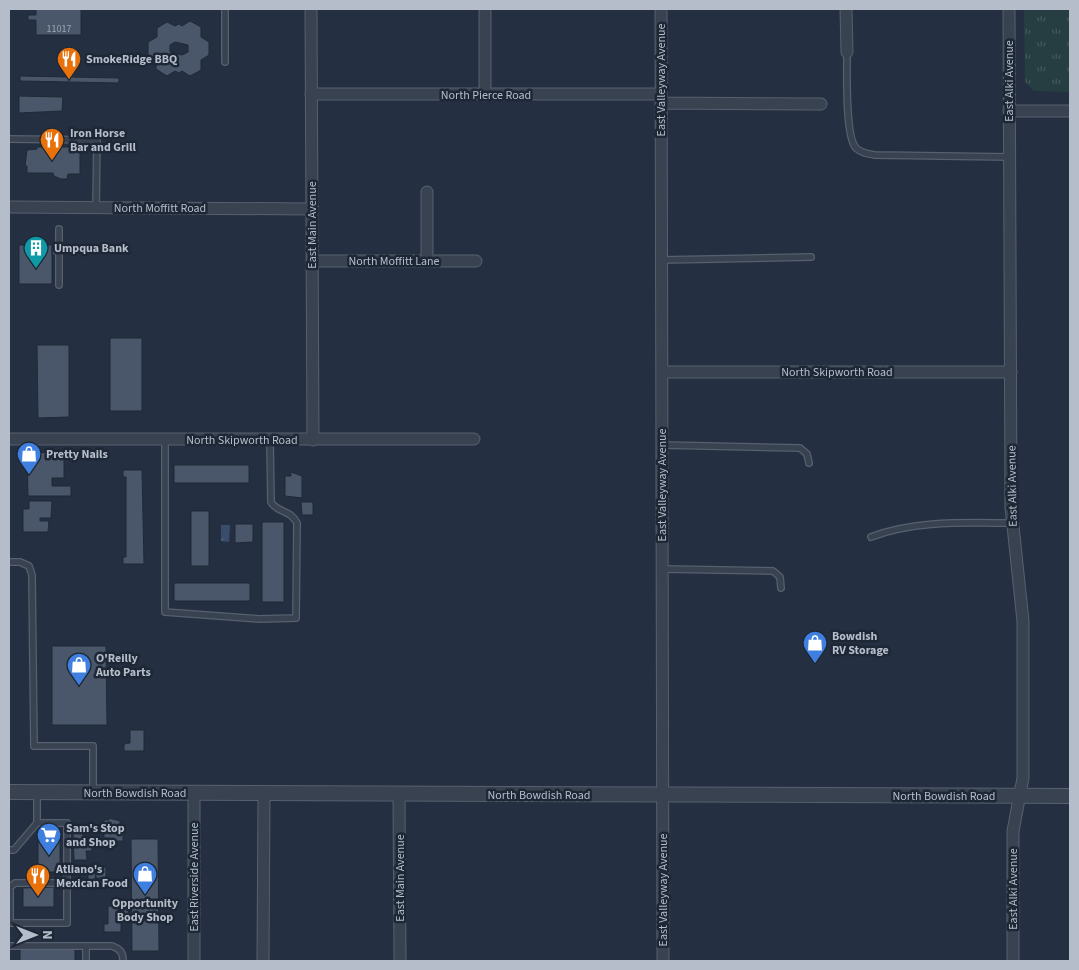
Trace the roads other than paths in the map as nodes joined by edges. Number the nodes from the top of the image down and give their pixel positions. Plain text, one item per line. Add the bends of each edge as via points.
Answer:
1 (225, 9) edge
2 (312, 9) edge
3 (485, 9) edge
4 (661, 9) edge
5 (846, 9) edge
6 (1009, 9) edge
7 (847, 52) joint
8 (225, 62) dead end
9 (311, 94) junction
10 (485, 95) junction
11 (661, 99) junction
12 (821, 104) dead end
13 (1009, 111) junction
14 (1070, 112) edge
15 (9, 139) edge
16 (1010, 157) junction
17 (427, 192) dead end
18 (9, 208) edge
19 (96, 208) junction
20 (311, 209) junction
21 (59, 229) dead end
22 (811, 257) dead end
23 (427, 260) junction
24 (662, 260) junction
25 (312, 261) junction
26 (476, 261) dead end
27 (59, 285) dead end
28 (662, 372) junction
29 (1011, 372) junction
30 (9, 439) edge
31 (474, 439) dead end
32 (165, 440) junction
33 (270, 440) junction
34 (313, 440) junction
35 (662, 445) junction
36 (809, 463) dead end
37 (1012, 523) junction
38 (871, 537) dead end
39 (9, 562) edge
40 (663, 569) junction
41 (781, 588) dead end
42 (9, 792) edge
43 (37, 792) junction
44 (93, 793) junction
45 (194, 793) junction
46 (264, 794) junction
47 (663, 794) junction
48 (399, 795) junction
49 (1020, 796) junction
50 (1070, 796) edge
51 (37, 823) junction
52 (9, 850) edge
53 (66, 883) junction
54 (9, 888) edge
55 (9, 923) edge
56 (9, 946) edge
57 (86, 946) junction
58 (86, 961) edge
59 (123, 961) edge
60 (194, 961) edge
61 (262, 961) edge
62 (400, 961) edge
63 (664, 961) edge
64 (1013, 961) edge

1 - 8 lane
2 - 9 street, East Main Avenue
3 - 10 street
4 - 11 street, East Valleyway Avenue
5 - 7 street
6 - 13 street, East Alki Avenue
7 - 16 lane via 851,139 863,153
9 - 10 street, North Pierce Road
9 - 20 street, East Main Avenue
10 - 11 street, North Pierce Road
11 - 12 street, North Pierce Road
11 - 24 street, East Valleyway Avenue
13 - 14 street
13 - 16 street, East Alki Avenue
15 - 19 lane via 97,140
16 - 29 street, East Alki Avenue
17 - 23 street
18 - 19 street, North Moffitt Road
19 - 20 street, North Moffitt Road
20 - 25 street, East Main Avenue
21 - 27 lane
22 - 24 lane
23 - 25 street, North Moffitt Lane
23 - 26 street, North Moffitt Lane
24 - 28 street, East Valleyway Avenue
25 - 34 street, East Main Avenue
28 - 29 street, North Skipworth Road
28 - 35 street, East Valleyway Avenue
29 - 37 street, East Alki Avenue
30 - 32 street, North Skipworth Road
31 - 34 street, North Skipworth Road
32 - 33 street, North Skipworth Road
32 - 33 lane via 165,612 259,619 296,618 297,523 293,515 274,508 271,502
33 - 34 street, North Skipworth Road
35 - 36 lane via 800,448 807,454
35 - 40 street, East Valleyway Avenue
37 - 38 lane via 938,523 890,530
37 - 49 street, East Alki Avenue via 1023,621 1023,778
39 - 44 lane via 29,566 32,575 34,746 94,746
40 - 41 lane via 773,571 780,577
40 - 47 street, East Valleyway Avenue
42 - 43 street, North Bowdish Road
43 - 44 street, North Bowdish Road
43 - 51 lane
44 - 45 street, North Bowdish Road
45 - 46 street, North Bowdish Road
45 - 60 street, East Riverside Avenue
46 - 48 street, North Bowdish Road
46 - 61 street
47 - 48 street, North Bowdish Road
47 - 49 street, North Bowdish Road
47 - 63 street, East Valleyway Avenue
48 - 62 street, East Main Avenue
49 - 50 street, North Bowdish Road
49 - 64 street, East Alki Avenue via 1013,831
51 - 52 lane via 14,850
51 - 53 lane via 67,823
53 - 54 lane via 15,883
53 - 55 lane via 67,923
54 - 55 lane
56 - 57 lane
57 - 58 lane
57 - 59 lane via 112,946 119,949

